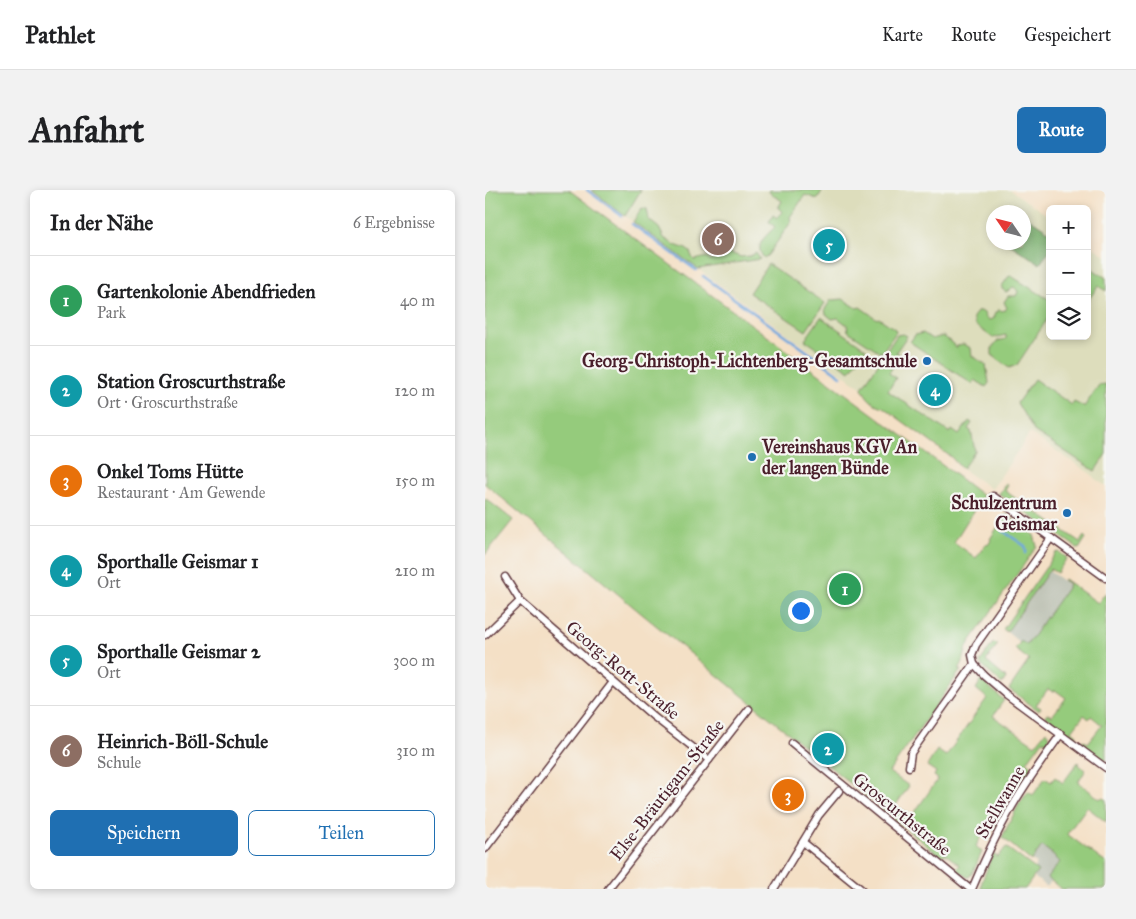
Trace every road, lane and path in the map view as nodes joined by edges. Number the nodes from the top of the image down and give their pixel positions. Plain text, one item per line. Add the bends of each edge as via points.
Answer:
1 (993, 496) dead end
2 (1051, 538) junction
3 (505, 577) dead end
4 (1106, 578) edge
5 (520, 601) junction
6 (485, 635) edge
7 (974, 664) junction
8 (613, 682) junction
9 (749, 709) dead end
10 (1061, 734) junction
11 (792, 743) dead end
12 (709, 760) junction
13 (909, 767) dead end
14 (1106, 768) edge
15 (839, 791) dead end
16 (803, 842) junction
17 (485, 849) edge
18 (608, 889) edge
19 (774, 889) edge
20 (861, 889) edge
21 (971, 889) edge

1 - 2 street
2 - 4 street
2 - 7 street via 976,644 972,655
3 - 5 street, Georg-Rott-Straße
5 - 6 street
5 - 8 street, Georg-Rott-Straße
7 - 10 street via 1007,694
7 - 13 street via 911,753
8 - 12 street, Georg-Rott-Straße
8 - 17 street
9 - 12 street, Else-Bräutigam-Straße
10 - 14 street
10 - 21 street, Stellwanne via 1010,810
11 - 21 street, Groscurthstraße
12 - 18 street, Else-Bräutigam-Straße
15 - 16 street
16 - 19 street
16 - 20 street

